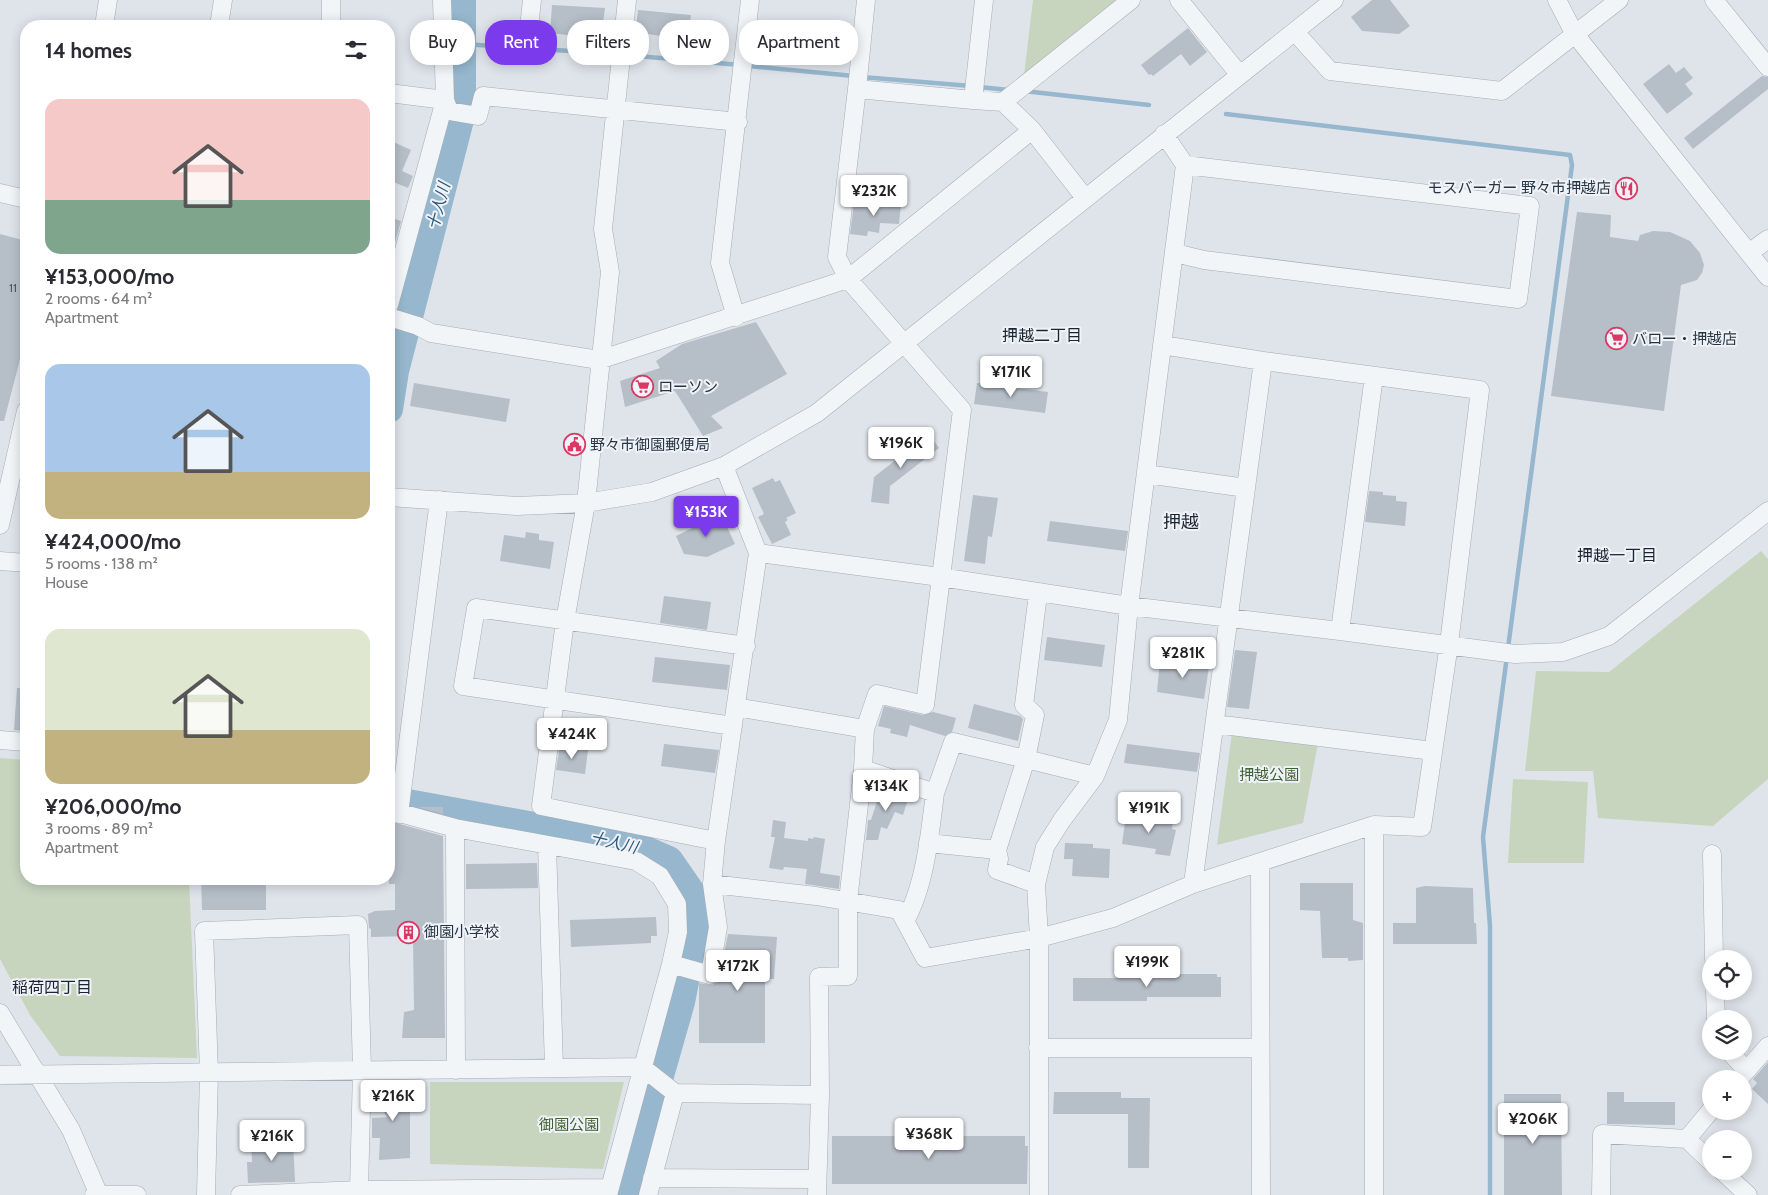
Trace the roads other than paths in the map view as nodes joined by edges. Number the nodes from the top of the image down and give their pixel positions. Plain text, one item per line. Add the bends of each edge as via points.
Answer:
1 (108, 0) edge
2 (223, 0) edge
3 (332, 0) edge
4 (442, 0) edge
5 (532, 0) edge
6 (627, 0) edge
7 (750, 0) edge
8 (866, 0) edge
9 (984, 0) edge
10 (1131, 0) edge
11 (1179, 0) edge
12 (1334, 0) edge
13 (1557, 0) edge
14 (1619, 0) edge
15 (1714, 0) edge
16 (105, 20) edge
17 (220, 20) edge
18 (332, 20) edge
19 (530, 20) edge
20 (1294, 32) junction
21 (1574, 33) junction
22 (1768, 67) edge
23 (1239, 74) junction
24 (858, 80) junction
25 (974, 92) junction
26 (395, 95) edge
27 (1012, 95) junction
28 (447, 106) junction
29 (614, 110) junction
30 (738, 122) junction
31 (1032, 130) junction
32 (1164, 134) junction
33 (1185, 165) junction
34 (0, 193) edge
35 (20, 198) edge
36 (1085, 198) junction
37 (1768, 239) edge
38 (1175, 253) junction
39 (1749, 253) junction
40 (1768, 277) edge
41 (848, 279) junction
42 (395, 299) edge
43 (395, 316) edge
44 (736, 317) junction
45 (903, 342) junction
46 (1162, 345) junction
47 (599, 360) junction
48 (1263, 361) junction
49 (1374, 376) junction
50 (20, 436) edge
51 (14, 460) edge
52 (724, 466) junction
53 (1146, 474) junction
54 (1246, 488) junction
55 (395, 496) edge
56 (439, 500) junction
57 (586, 503) junction
58 (1768, 511) edge
59 (0, 525) edge
60 (758, 553) junction
61 (0, 561) edge
62 (20, 563) edge
63 (940, 577) junction
64 (1038, 594) junction
65 (1129, 606) junction
66 (1229, 619) junction
67 (565, 621) junction
68 (1340, 631) junction
69 (1449, 644) junction
70 (746, 646) junction
71 (555, 700) junction
72 (736, 707) junction
73 (1214, 724) junction
74 (733, 726) junction
75 (865, 730) junction
76 (0, 740) edge
77 (20, 742) edge
78 (1433, 751) junction
79 (1026, 760) junction
80 (863, 769) junction
81 (1096, 776) junction
82 (935, 792) junction
83 (396, 810) edge
84 (1374, 825) junction
85 (455, 828) junction
86 (716, 841) junction
87 (928, 843) junction
88 (547, 845) junction
89 (996, 850) junction
90 (1712, 854) dead end
91 (1260, 863) junction
92 (712, 884) junction
93 (1036, 884) junction
94 (1193, 884) junction
95 (848, 901) junction
96 (905, 921) junction
97 (1039, 938) junction
98 (1714, 950) edge
99 (675, 965) junction
100 (0, 1013) edge
101 (1768, 1046) edge
102 (1038, 1048) junction
103 (1260, 1048) junction
104 (554, 1066) junction
105 (362, 1070) junction
106 (456, 1070) junction
107 (645, 1070) junction
108 (1747, 1070) edge
109 (209, 1073) junction
110 (38, 1074) junction
111 (0, 1075) edge
112 (672, 1090) junction
113 (820, 1095) junction
114 (1702, 1120) edge
115 (1687, 1138) junction
116 (1702, 1153) edge
117 (1732, 1180) edge
118 (650, 1187) edge
119 (816, 1187) edge
120 (359, 1190) junction
121 (609, 1192) edge
122 (98, 1195) edge
123 (137, 1195) edge
124 (206, 1195) edge
125 (240, 1195) edge
126 (1039, 1195) edge
127 (1261, 1195) edge
128 (1374, 1195) edge
129 (1601, 1195) edge
130 (1748, 1195) edge

1 - 16 street
2 - 17 street
3 - 18 street
4 - 28 street
5 - 19 street
6 - 29 street
7 - 30 street
8 - 24 street
9 - 25 street
10 - 27 street
11 - 23 street
12 - 20 street
13 - 21 street
14 - 21 street
15 - 22 street
20 - 21 street via 1330,71 1502,91
20 - 23 street
21 - 39 street
23 - 32 street
24 - 25 street
24 - 41 street via 837,257
25 - 27 street
26 - 28 street
27 - 31 street
28 - 29 street via 478,116 482,96
28 - 42 street
29 - 30 street
29 - 47 street via 603,229 610,272
30 - 44 street via 720,263
31 - 36 street
31 - 41 street
32 - 33 street
32 - 36 street
33 - 38 street
33 - 38 street via 1530,206 1518,298 1204,260
34 - 35 street
36 - 45 street
37 - 39 street
38 - 46 street
39 - 40 street
41 - 44 street
41 - 45 street
43 - 47 street via 431,333
44 - 47 street
45 - 52 street via 817,413
45 - 63 street via 962,410
46 - 48 street
46 - 53 street
47 - 57 street
48 - 49 street
48 - 54 street
49 - 68 street
49 - 69 street via 1480,390
50 - 51 street
51 - 59 street
52 - 57 street via 652,492
52 - 60 street
53 - 54 street
53 - 65 street
54 - 66 street
55 - 56 street
56 - 57 street via 517,506
56 - 83 street via 403,785
57 - 67 street
58 - 69 street via 1609,636 1563,652 1507,653
60 - 63 street
60 - 70 street
61 - 62 street
63 - 64 street
63 - 75 street via 926,705 877,694
64 - 65 street
64 - 79 street via 1024,705 1035,715
65 - 66 street
65 - 81 street via 1118,720
66 - 68 street
66 - 73 street
67 - 70 street
67 - 71 street
67 - 71 street via 476,608 463,686
68 - 69 street
69 - 78 street
70 - 72 street
71 - 74 street
71 - 86 street via 541,806
72 - 74 street
72 - 75 street
73 - 78 street
73 - 94 street
74 - 86 street
75 - 80 street
76 - 77 street
78 - 84 street via 1422,827
79 - 81 street
79 - 82 street via 954,742
79 - 89 street
80 - 82 street
80 - 95 street
81 - 93 street via 1045,847
82 - 87 street
83 - 85 street
84 - 91 street
84 - 128 street
85 - 88 street
85 - 106 street
86 - 92 street
87 - 89 street
87 - 96 street via 912,909
88 - 99 street via 636,862 660,876 677,904
88 - 104 street
89 - 93 street via 999,858 997,870
90 - 98 street
91 - 94 street
91 - 103 street
92 - 95 street
92 - 99 street via 718,927 710,975
93 - 97 street
94 - 97 street via 1113,918
95 - 96 street via 899,910
95 - 113 street via 848,976 819,977
96 - 97 street via 925,958
97 - 102 street
99 - 107 street
100 - 110 street
101 - 108 street
102 - 103 street
102 - 126 street
103 - 127 street
104 - 106 street
104 - 107 street
105 - 106 street
105 - 109 street
105 - 109 street via 358,925 204,931
105 - 120 street
107 - 112 street
107 - 121 street
109 - 110 street
109 - 124 street
110 - 111 street
110 - 122 street via 71,1130
112 - 113 street
112 - 118 street
113 - 119 street
114 - 115 street
115 - 116 street
115 - 129 street via 1602,1134
117 - 130 street
118 - 119 street
120 - 121 street
120 - 125 street
122 - 123 street

